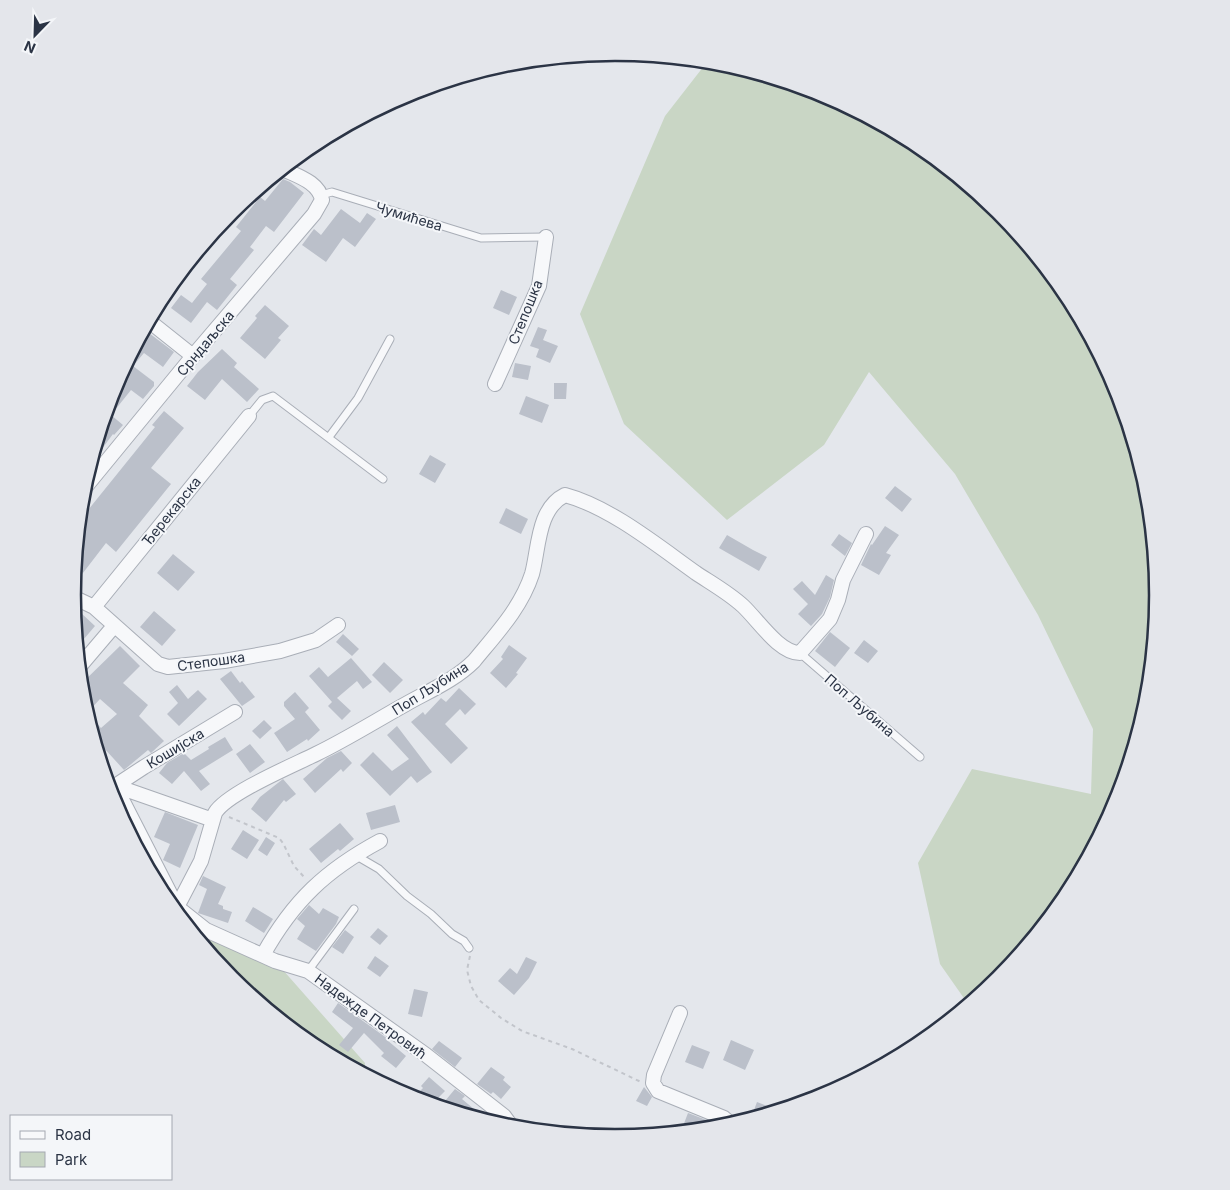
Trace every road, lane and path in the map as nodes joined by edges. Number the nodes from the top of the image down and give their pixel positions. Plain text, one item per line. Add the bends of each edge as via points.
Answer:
1 (289, 173) edge
2 (321, 195) junction
3 (546, 237) joint
4 (155, 325) edge
5 (390, 338) dead end
6 (193, 356) junction
7 (495, 384) dead end
8 (249, 416) joint
9 (329, 437) junction
10 (95, 475) edge
11 (383, 479) dead end
12 (866, 534) dead end
13 (81, 601) edge
14 (94, 607) junction
15 (338, 625) dead end
16 (114, 626) junction
17 (800, 653) junction
18 (85, 660) edge
19 (235, 712) dead end
20 (920, 757) dead end
21 (116, 782) edge
22 (117, 786) edge
23 (214, 817) junction
24 (380, 841) dead end
25 (354, 855) junction
26 (316, 885) junction
27 (179, 903) edge
28 (354, 909) dead end
29 (190, 917) edge
30 (469, 948) joint
31 (263, 955) junction
32 (308, 971) junction
33 (680, 1013) dead end
34 (653, 1083) junction
35 (504, 1117) edge
36 (722, 1117) edge

1 - 2 street via 310,183
2 - 3 lane, Чумићева via 332,192 481,238
2 - 6 street, Срндаљска via 322,200 314,214
3 - 7 street, Степошка via 539,286
4 - 6 street
5 - 9 lane via 358,398
6 - 10 street, Срндаљска
8 - 9 lane via 262,400 273,396
8 - 14 street, Ђерекарска
9 - 11 lane
12 - 17 street via 843,580 830,619
13 - 14 street, Степошка
14 - 16 street, Степошка
15 - 16 street, Степошка via 316,640 280,651 168,667 158,664
16 - 18 street
17 - 20 lane, Поп Љубина
17 - 23 street, Поп Љубина via 781,646 742,604 663,549 583,500 565,496 556,500 544,520 532,573 520,603 468,667 326,749 252,785 224,804
19 - 21 street, Кошијска
22 - 23 street
23 - 26 path via 229,817 278,838 294,866
23 - 27 street via 201,861
24 - 25 street
25 - 26 street
25 - 30 lane via 379,869
26 - 31 street via 292,911
28 - 32 lane
29 - 31 street, Надежде Петровић via 206,930
30 - 34 path via 467,970 471,986 479,1000 501,1018 522,1031 572,1049 636,1080
31 - 32 street, Надежде Петровић
32 - 35 street, Надежде Петровић via 434,1061
33 - 34 street
34 - 36 street via 658,1091

